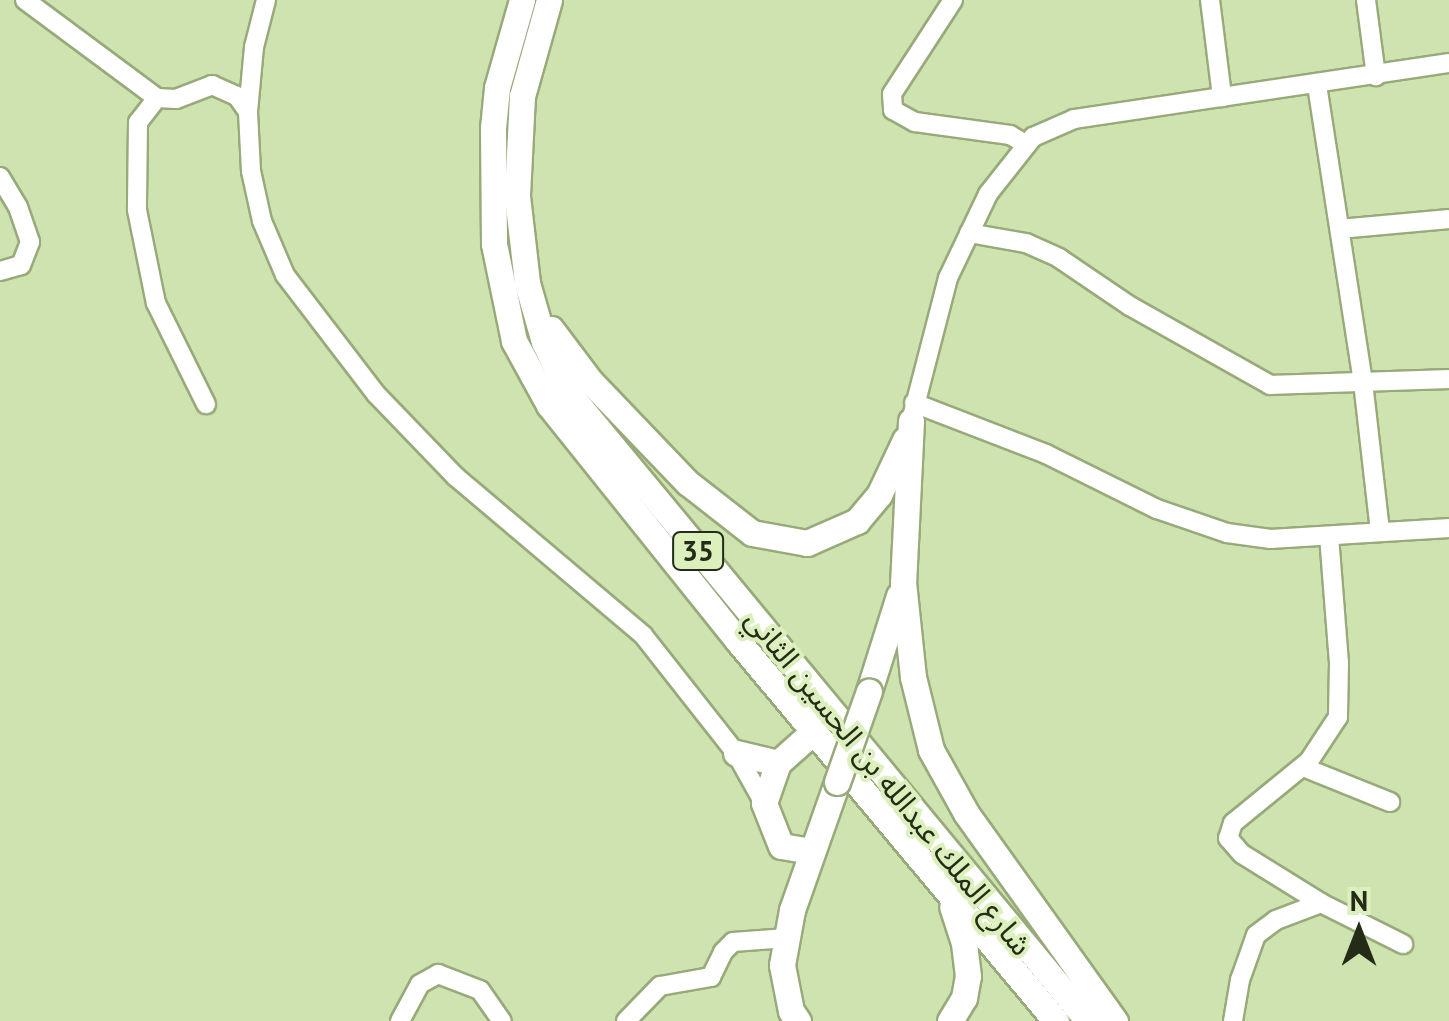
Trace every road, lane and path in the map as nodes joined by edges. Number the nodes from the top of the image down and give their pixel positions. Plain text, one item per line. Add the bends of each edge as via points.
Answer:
1 (25, 0) edge
2 (266, 0) edge
3 (522, 0) edge
4 (549, 0) edge
5 (953, 0) edge
6 (1210, 0) edge
7 (1366, 0) edge
8 (1449, 62) edge
9 (1376, 76) junction
10 (1317, 85) junction
11 (1222, 97) junction
12 (157, 98) junction
13 (248, 112) junction
14 (1024, 143) junction
15 (0, 177) edge
16 (1449, 219) edge
17 (1340, 228) junction
18 (969, 233) junction
19 (0, 271) edge
20 (527, 283) junction
21 (1449, 378) edge
22 (1364, 382) junction
23 (206, 404) dead end
24 (913, 412) junction
25 (1449, 528) edge
26 (1380, 532) junction
27 (1329, 536) junction
28 (896, 648) junction
29 (815, 730) junction
30 (736, 753) junction
31 (778, 762) junction
32 (1303, 767) junction
33 (1390, 802) dead end
34 (764, 803) junction
35 (810, 851) junction
36 (948, 893) junction
37 (1321, 903) junction
38 (787, 938) junction
39 (1404, 944) dead end
40 (400, 1021) edge
41 (502, 1021) edge
42 (626, 1021) edge
43 (798, 1021) edge
44 (950, 1021) edge
45 (1056, 1021) edge
46 (1088, 1021) edge
47 (1115, 1021) edge
48 (1233, 1021) edge

1 - 12 street
2 - 13 street
3 - 29 highway, شارع الملك عبدالله بن الحسين الثاني / 35 via 500,72 493,128 494,244 514,341 549,405
4 - 20 highway, شارع الملك عبدالله بن الحسين الثاني / 35 via 519,125 517,196
5 - 14 street via 892,94 893,110 915,122 1010,135
6 - 11 street
7 - 9 street
8 - 9 street
9 - 10 street
10 - 11 street
10 - 17 street
11 - 14 street via 1074,119
12 - 13 street via 176,99 212,86 237,96
12 - 23 street via 138,122 137,210 156,303
13 - 30 street via 262,221 285,275 323,330 456,477 643,634
14 - 18 street
15 - 19 street via 30,242 21,265
16 - 17 street
17 - 22 street
18 - 22 street via 1026,243 1059,258 1257,380 1289,388
18 - 24 street via 937,309
20 - 24 highway via 558,340 592,382 688,482 752,533 807,543 857,522 879,494
20 - 46 highway, شارع الملك عبدالله بن الحسين الثاني / 35 via 544,342 586,417
21 - 22 street
22 - 26 street
24 - 27 street via 1046,454 1158,509 1227,533
24 - 28 highway
25 - 26 street
26 - 27 street
27 - 32 street via 1340,702 1332,732
28 - 35 highway, bridge via 870,691
28 - 47 highway via 946,780
29 - 31 highway
29 - 36 highway, شارع الملك عبدالله بن الحسين الثاني / 35
30 - 31 highway
30 - 34 street
31 - 34 highway
32 - 33 street
32 - 37 street via 1233,823 1228,838 1242,854
34 - 35 highway via 781,846
35 - 38 highway
36 - 44 highway via 968,976
36 - 45 highway, شارع الملك عبدالله بن الحسين الثاني / 35
37 - 39 street
37 - 48 street via 1256,935
38 - 42 street via 734,942 711,978 660,986
38 - 43 highway via 784,984
40 - 41 street via 420,984 438,974 480,990

